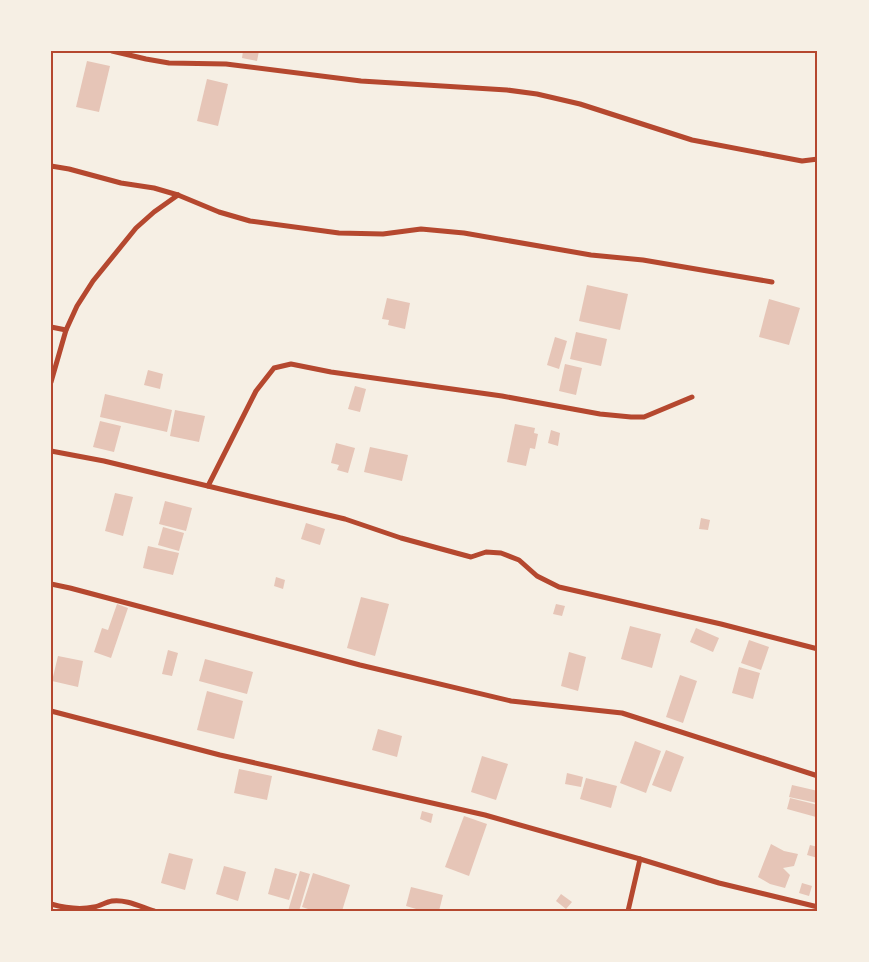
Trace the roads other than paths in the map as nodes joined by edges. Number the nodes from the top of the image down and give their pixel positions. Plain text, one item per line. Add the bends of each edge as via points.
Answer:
1 (112, 51) edge
2 (818, 159) edge
3 (51, 166) edge
4 (178, 195) junction
5 (772, 282) dead end
6 (51, 327) edge
7 (66, 330) junction
8 (51, 382) edge
9 (692, 397) dead end
10 (51, 451) edge
11 (208, 486) junction
12 (51, 584) edge
13 (818, 649) edge
14 (51, 711) edge
15 (818, 776) edge
16 (640, 858) junction
17 (51, 904) edge
18 (818, 907) edge
19 (96, 909) edge
20 (154, 911) edge
21 (628, 911) edge

1 - 2 street via 169,63 226,64 361,81 537,94 580,104 692,140 802,161
3 - 4 street
4 - 5 street via 250,221 339,233 382,234 422,229 464,233
4 - 7 street via 136,228 93,281
6 - 7 street
7 - 8 street
9 - 11 street via 644,417 631,417 291,364 274,368 256,391
10 - 11 street
11 - 13 street via 345,519 471,557 486,552 501,553 519,560 537,576 559,588
12 - 15 street via 511,701 622,713
14 - 16 street via 220,755 486,815
16 - 18 street via 719,883
16 - 21 street
17 - 19 street
19 - 20 street via 103,903 122,901

